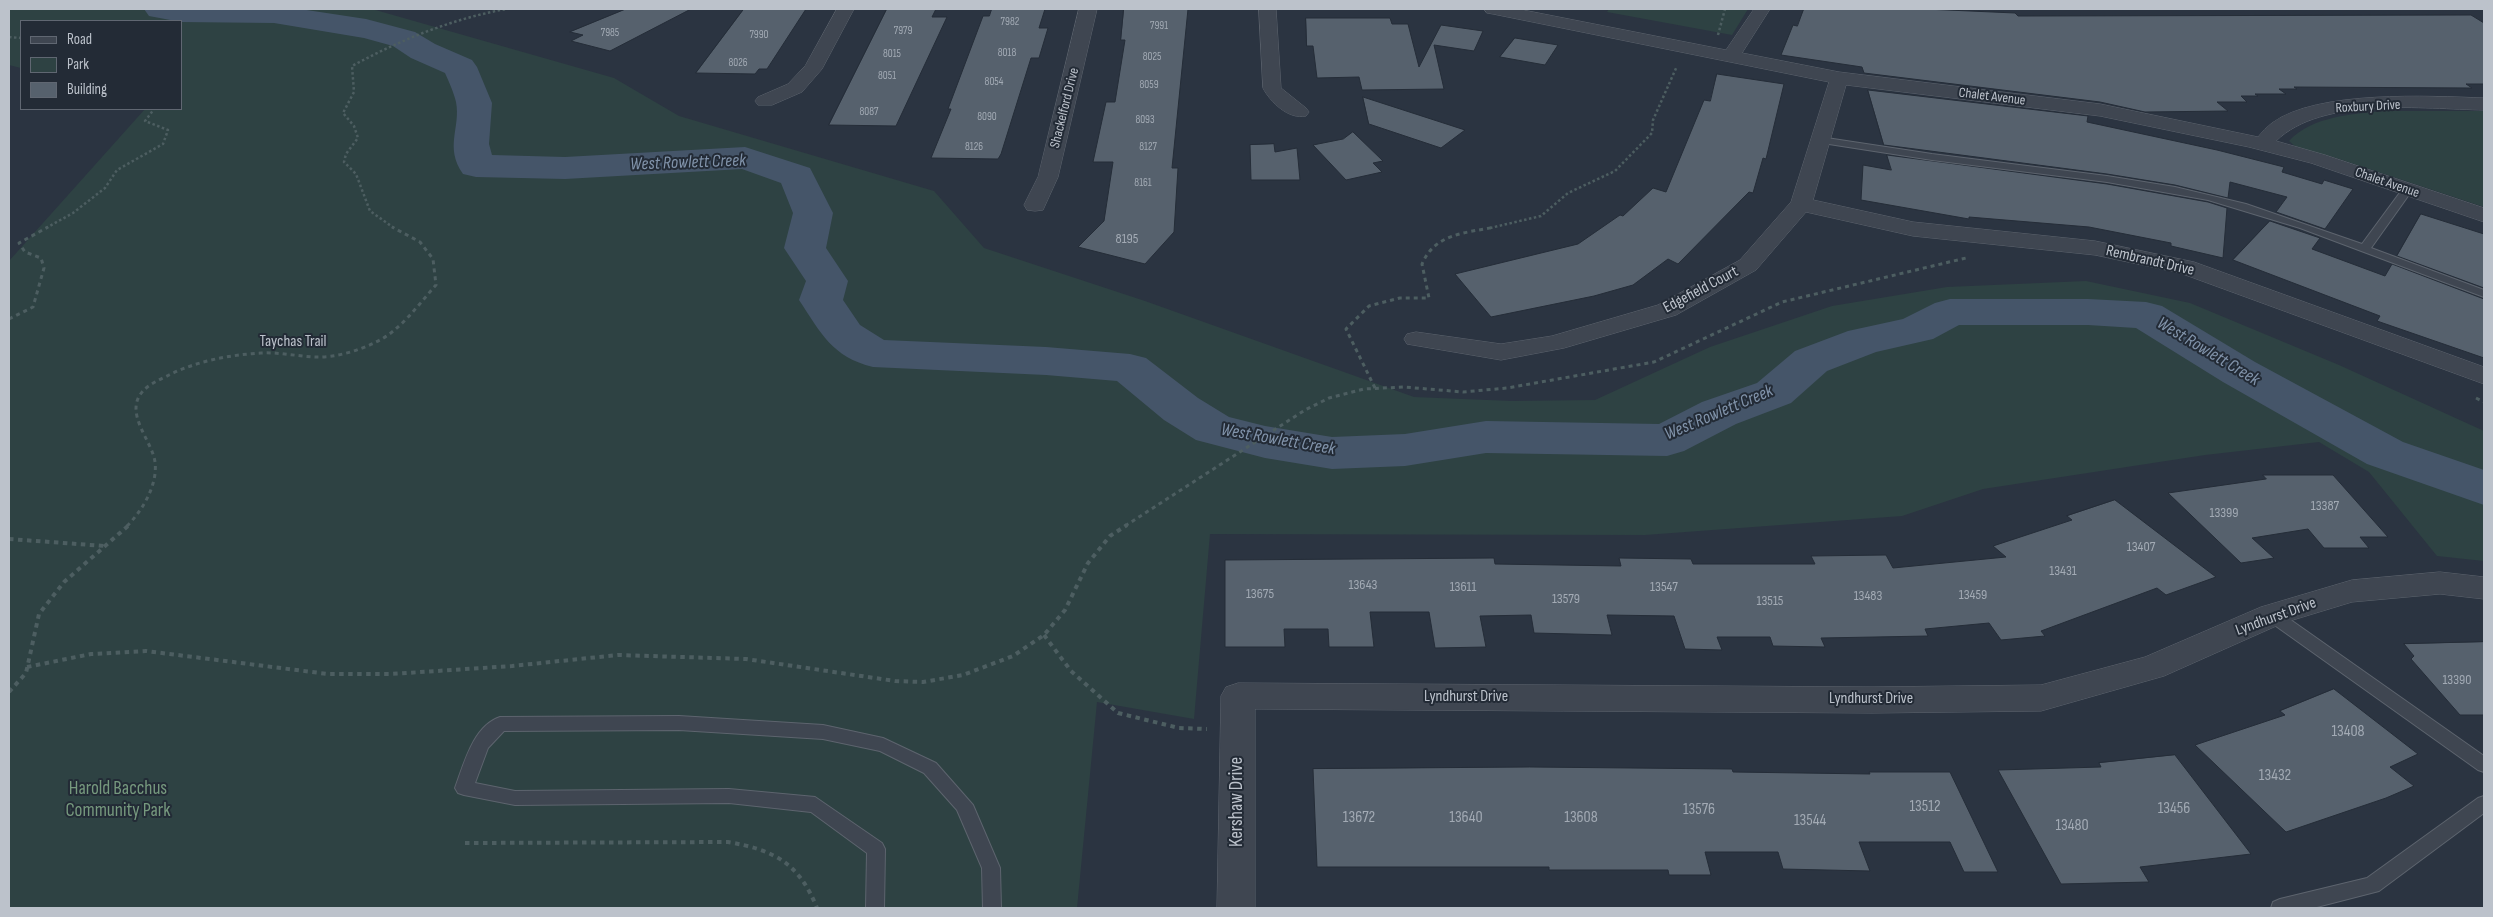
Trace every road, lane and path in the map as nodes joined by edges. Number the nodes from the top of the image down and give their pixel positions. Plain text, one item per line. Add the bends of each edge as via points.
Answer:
1 (506, 9) edge
2 (845, 9) edge
3 (1088, 9) edge
4 (1267, 9) edge
5 (1493, 9) edge
6 (1725, 9) edge
7 (1762, 9) edge
8 (1718, 36) dead end
9 (1731, 56) junction
10 (1679, 62) dead end
11 (1839, 78) junction
12 (766, 101) dead end
13 (2484, 104) edge
14 (153, 110) edge
15 (1299, 112) dead end
16 (1820, 140) junction
17 (2262, 144) junction
18 (2408, 189) junction
19 (1801, 204) junction
20 (1035, 205) dead end
21 (2484, 215) edge
22 (2364, 248) junction
23 (1974, 257) dead end
24 (2484, 294) edge
25 (9, 319) edge
26 (1416, 339) dead end
27 (2484, 376) edge
28 (1375, 388) junction
29 (2467, 395) dead end
30 (2484, 402) edge
31 (9, 539) edge
32 (107, 546) junction
33 (2484, 588) edge
34 (2272, 615) junction
35 (1044, 634) junction
36 (27, 667) junction
37 (9, 692) edge
38 (1238, 696) joint
39 (1211, 720) dead end
40 (2484, 766) edge
41 (2484, 802) edge
42 (465, 843) dead end
43 (817, 908) edge
44 (875, 908) edge
45 (992, 908) edge
46 (1236, 908) edge
47 (2280, 908) edge

1 - 32 path, Taychas Trail via 478,14 427,32 352,66 354,92 343,112 354,126 358,138 344,162 356,174 370,211 420,242 433,259 436,285 397,328 377,342 350,352 316,356 261,353 205,361 178,371 143,391 136,403 137,417 156,462 152,483 142,511
2 - 12 street via 813,69 795,88
3 - 20 street, Shackelford Drive via 1048,177
4 - 15 street via 1272,88 1276,95
5 - 9 street, Chalet Avenue
6 - 8 path
7 - 9 street
9 - 11 street, Chalet Avenue
10 - 28 path via 1653,120 1652,133 1615,171 1568,193 1541,216 1442,239 1422,264 1429,298 1400,298 1369,306 1346,328 1349,341
11 - 16 street, Edgefield Court
11 - 17 street, Chalet Avenue via 2100,110
13 - 17 street, Roxbury Drive via 2371,105 2323,110 2284,123
14 - 25 path via 145,121 168,130 163,144 117,170 105,188 73,213 20,243 25,252 41,258 44,268 33,306
16 - 19 street, Edgefield Court
16 - 22 lane via 2173,190 2242,206
17 - 18 street, Chalet Avenue
18 - 21 street, Chalet Avenue
18 - 22 lane
19 - 26 street, Edgefield Court via 1748,265 1667,310 1555,343 1501,352
19 - 27 street, Rembrandt Drive via 1913,229 2095,248 2186,267
22 - 24 lane
23 - 28 path via 1958,258 1889,278 1782,302 1654,362 1507,388 1462,392
28 - 35 path via 1329,398 1305,410 1110,536 1088,563 1065,610
29 - 30 path
31 - 32 path
32 - 36 path, Taychas Trail via 64,582 39,614
33 - 34 street, Lyndhurst Drive via 2440,583 2352,591
34 - 38 street, Lyndhurst Drive via 2153,667 2041,698
34 - 40 lane
35 - 36 path via 1013,656 963,675 923,682 895,681 746,659 637,655 391,674 328,674 146,651 91,654
35 - 39 path via 1071,671 1118,713 1180,728 1209,729
36 - 37 path, Taychas Trail via 26,673
38 - 46 street, Kershaw Drive
41 - 47 lane via 2372,885
42 - 43 path via 728,842 749,845 769,851 800,873
44 - 45 lane via 876,848 815,804 729,796 515,798 464,788 481,744 500,724 679,723 823,732 884,745 930,768 964,804 991,868

